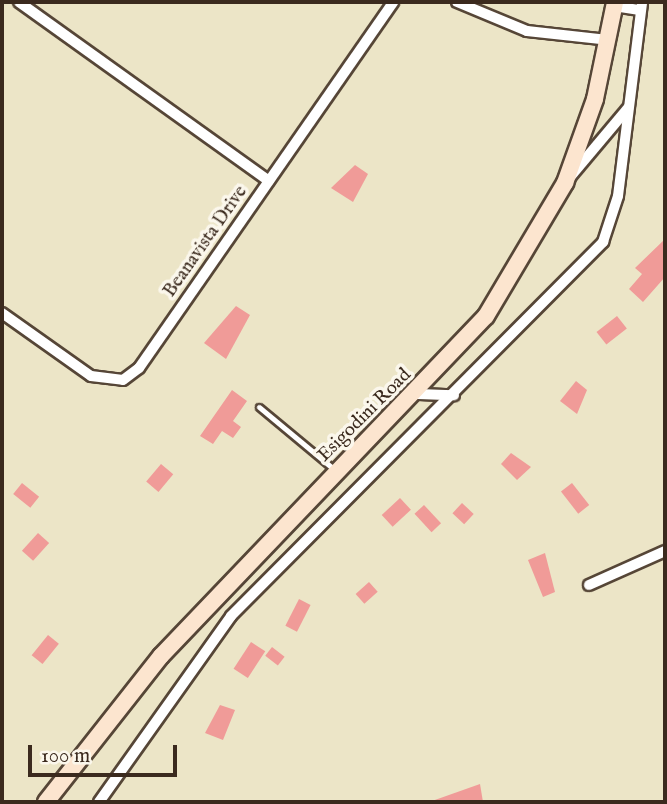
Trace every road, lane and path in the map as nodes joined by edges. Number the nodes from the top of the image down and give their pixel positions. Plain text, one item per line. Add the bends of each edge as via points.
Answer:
1 (19, 2) edge
2 (393, 2) edge
3 (457, 2) edge
4 (615, 4) edge
5 (641, 6) edge
6 (608, 40) junction
7 (629, 106) junction
8 (269, 181) junction
9 (565, 183) junction
10 (2, 313) edge
11 (417, 394) junction
12 (454, 395) junction
13 (259, 407) dead end
14 (338, 474) junction
15 (665, 551) edge
16 (589, 585) dead end
17 (46, 802) edge
18 (99, 802) edge

1 - 8 street
2 - 8 street, Beanavista Drive
3 - 6 street via 527,31
4 - 5 street
4 - 6 main road, Esigodini Road
5 - 7 street
6 - 9 main road, Esigodini Road
7 - 9 street
7 - 12 street via 618,196 603,242
8 - 10 street, Beanavista Drive via 156,351 123,380 91,376
9 - 11 main road, Esigodini Road via 486,316
11 - 12 street
11 - 14 main road, Esigodini Road
12 - 18 street via 231,617
13 - 14 lane
14 - 17 main road, Esigodini Road via 161,656
15 - 16 street

